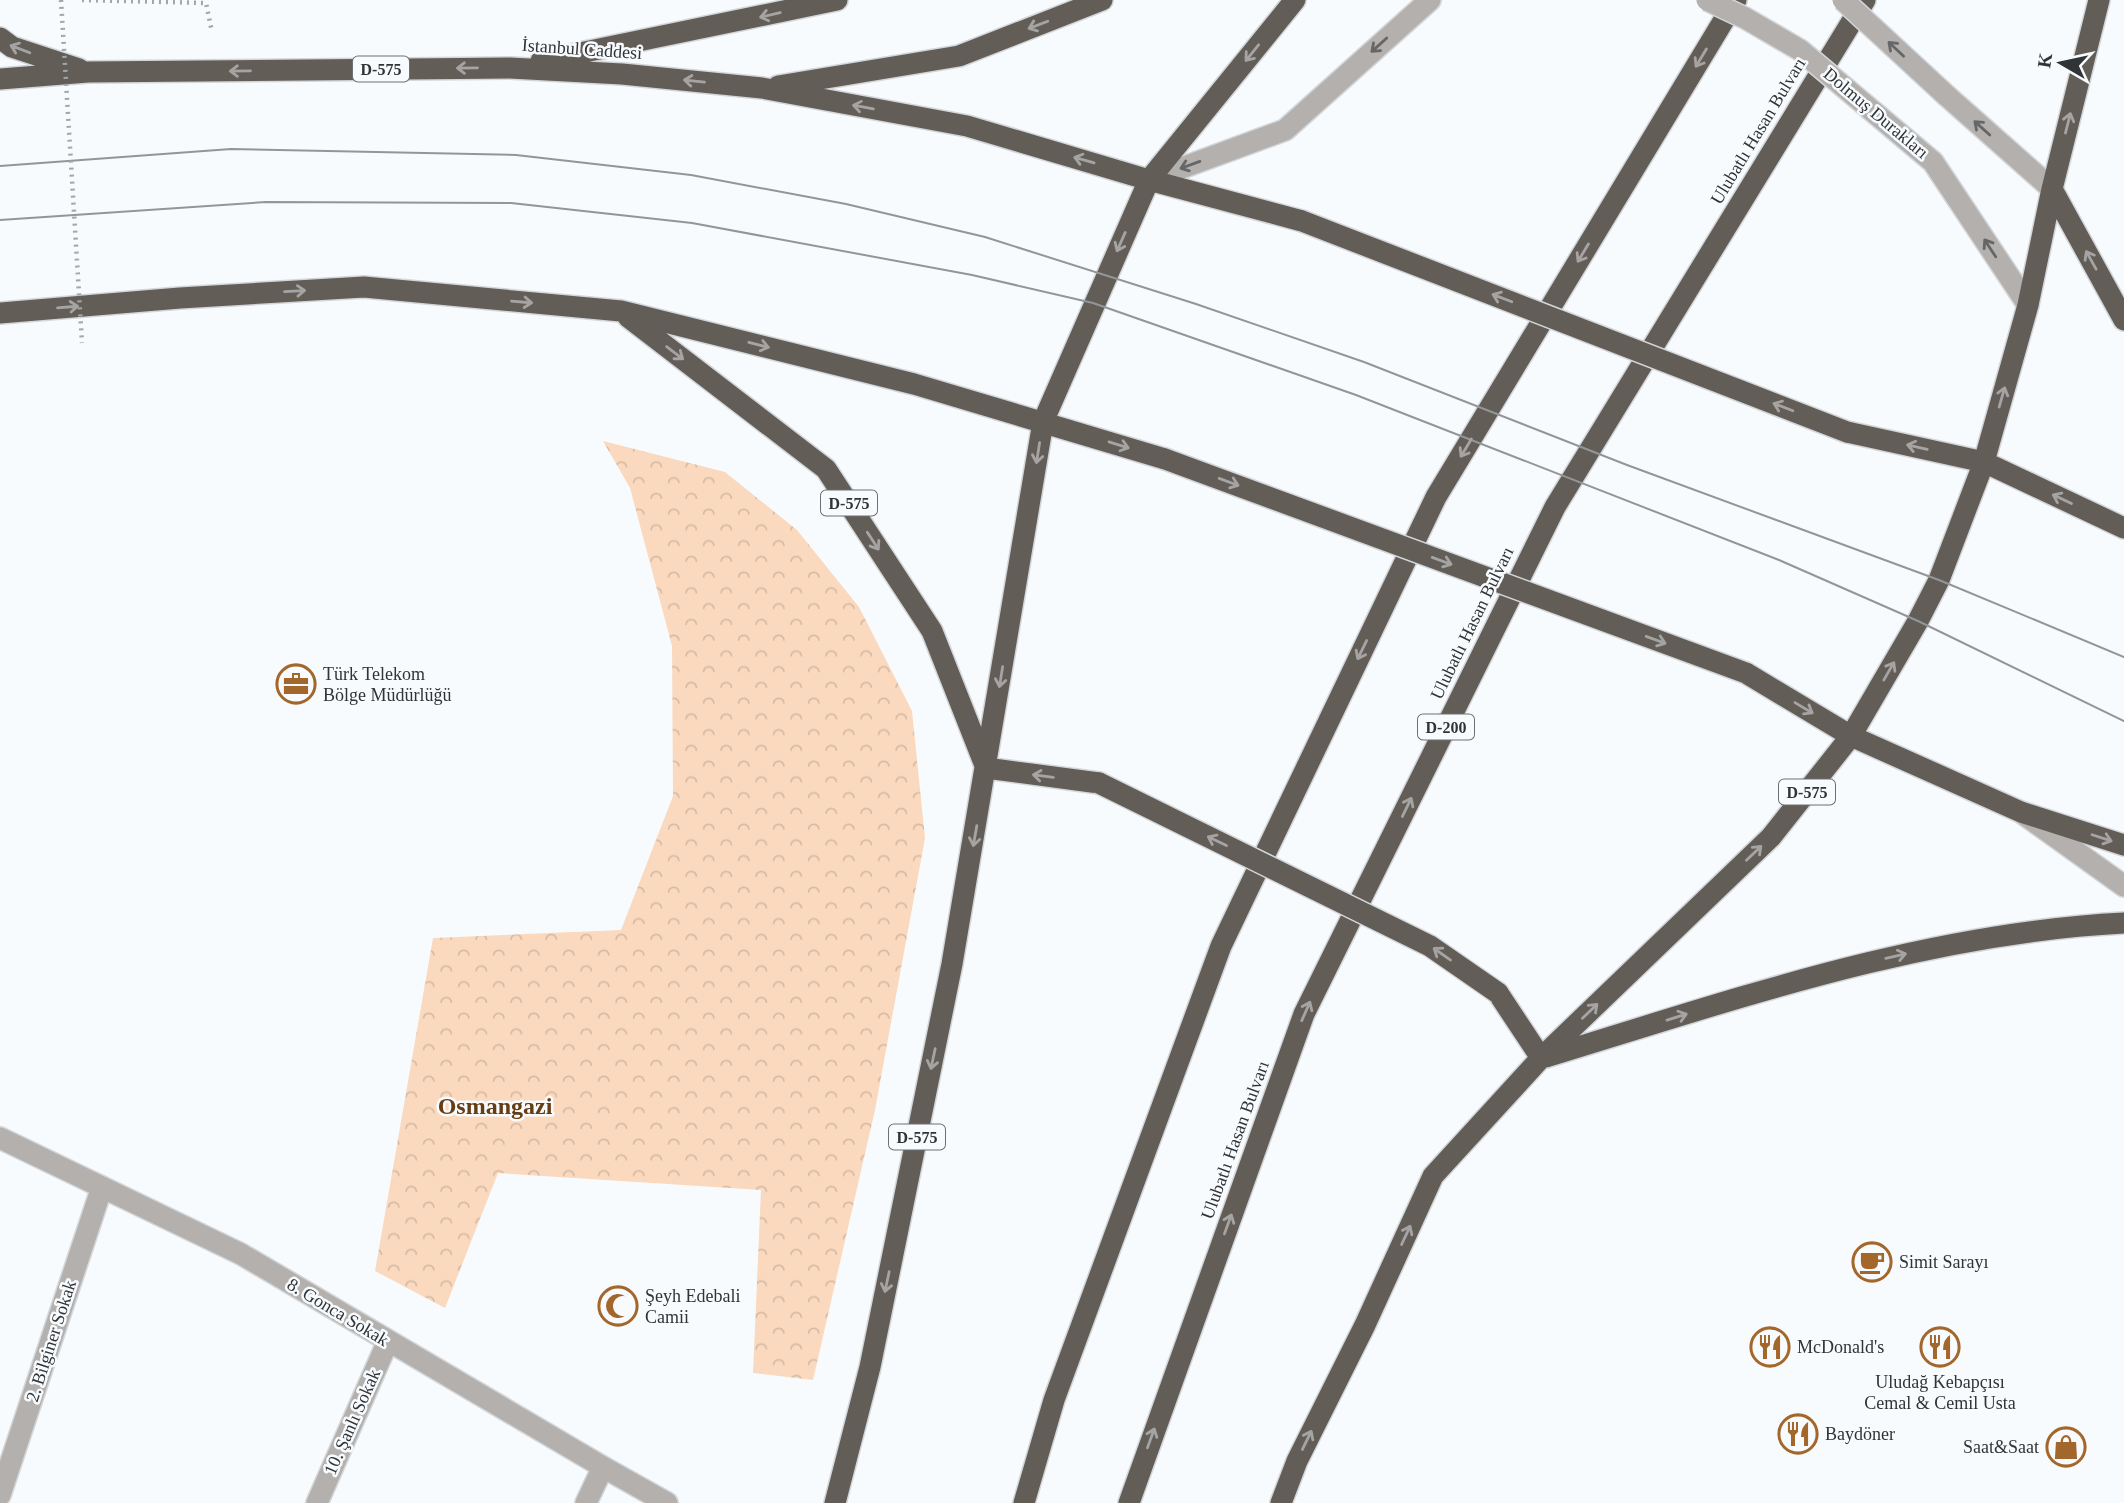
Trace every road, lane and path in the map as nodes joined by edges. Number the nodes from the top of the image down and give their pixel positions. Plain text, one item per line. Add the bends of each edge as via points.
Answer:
1 (61, 0) edge
2 (82, 0) edge
3 (837, 0) edge
4 (1102, 0) edge
5 (1295, 0) edge
6 (1430, 0) edge
7 (1707, 0) edge
8 (1737, 0) edge
9 (1843, 0) edge
10 (1865, 0) edge
11 (2099, 0) edge
12 (206, 3) dead end
13 (0, 38) edge
14 (510, 68) junction
15 (88, 72) junction
16 (0, 79) edge
17 (762, 89) junction
18 (1149, 180) junction
19 (2052, 189) junction
20 (2028, 305) junction
21 (621, 311) junction
22 (0, 313) edge
23 (2124, 320) edge
24 (82, 343) dead end
25 (1043, 422) junction
26 (1984, 462) junction
27 (2124, 528) edge
28 (1851, 736) junction
29 (986, 768) junction
30 (2021, 812) junction
31 (2124, 845) edge
32 (2124, 886) edge
33 (2124, 923) edge
34 (1541, 1058) junction
35 (0, 1138) edge
36 (102, 1187) junction
37 (387, 1341) junction
38 (603, 1467) junction
39 (0, 1494) edge
40 (317, 1503) edge
41 (586, 1503) edge
42 (667, 1503) edge
43 (835, 1503) edge
44 (1024, 1503) edge
45 (1129, 1503) edge
46 (1281, 1503) edge

1 - 24 path, bridge
2 - 12 path
3 -> 14 highway
4 -> 17 highway via 959,55
5 -> 18 highway
6 -> 18 street via 1284,130
20 -> 7 street, Dolmuş Durakları, bridge via 1933,162 1800,50
8 -> 44 highway via 1436,497 1221,946 1054,1400
19 -> 9 street, bridge
45 -> 10 highway, Ulubatlı Hasan Bulvarı / D-200 via 1304,1014 1555,508
19 -> 11 highway
15 -> 13 highway via 12,47
14 -> 15 highway, İstanbul Caddesi / D-575
17 -> 14 highway, İstanbul Caddesi / D-575
15 - 16 highway, İstanbul Caddesi / D-575
18 -> 17 highway, İstanbul Caddesi via 967,126
18 -> 25 highway
26 -> 18 highway, İstanbul Caddesi, bridge via 1847,432 1302,221
19 - 20 highway
23 -> 19 highway
26 -> 20 highway
22 -> 21 highway via 364,288
21 -> 25 highway via 914,384
21 -> 29 highway, D-575 via 826,469 932,631
25 -> 28 highway, bridge via 1165,459 1746,673
25 -> 29 highway
27 -> 26 highway, İstanbul Caddesi
28 -> 26 highway, D-575 via 1939,580
28 - 30 highway
34 -> 28 highway, D-575 via 1771,837
34 -> 29 highway, bridge via 1498,993 1430,946 1099,783
29 -> 43 highway, D-575 via 952,964 875,1340
30 -> 31 highway
30 - 32 street
34 -> 33 highway via 1828,972 2019,932
46 -> 34 highway, D-575 via 1433,1176
35 - 36 street, 8. Gonca Sokak
36 - 37 street, 8. Gonca Sokak via 241,1254
36 - 39 street, 2. Bilginer Sokak
37 - 38 street, 8. Gonca Sokak
37 - 40 street, 10. Şanlı Sokak
38 - 41 street
38 - 42 street, 8. Gonca Sokak

